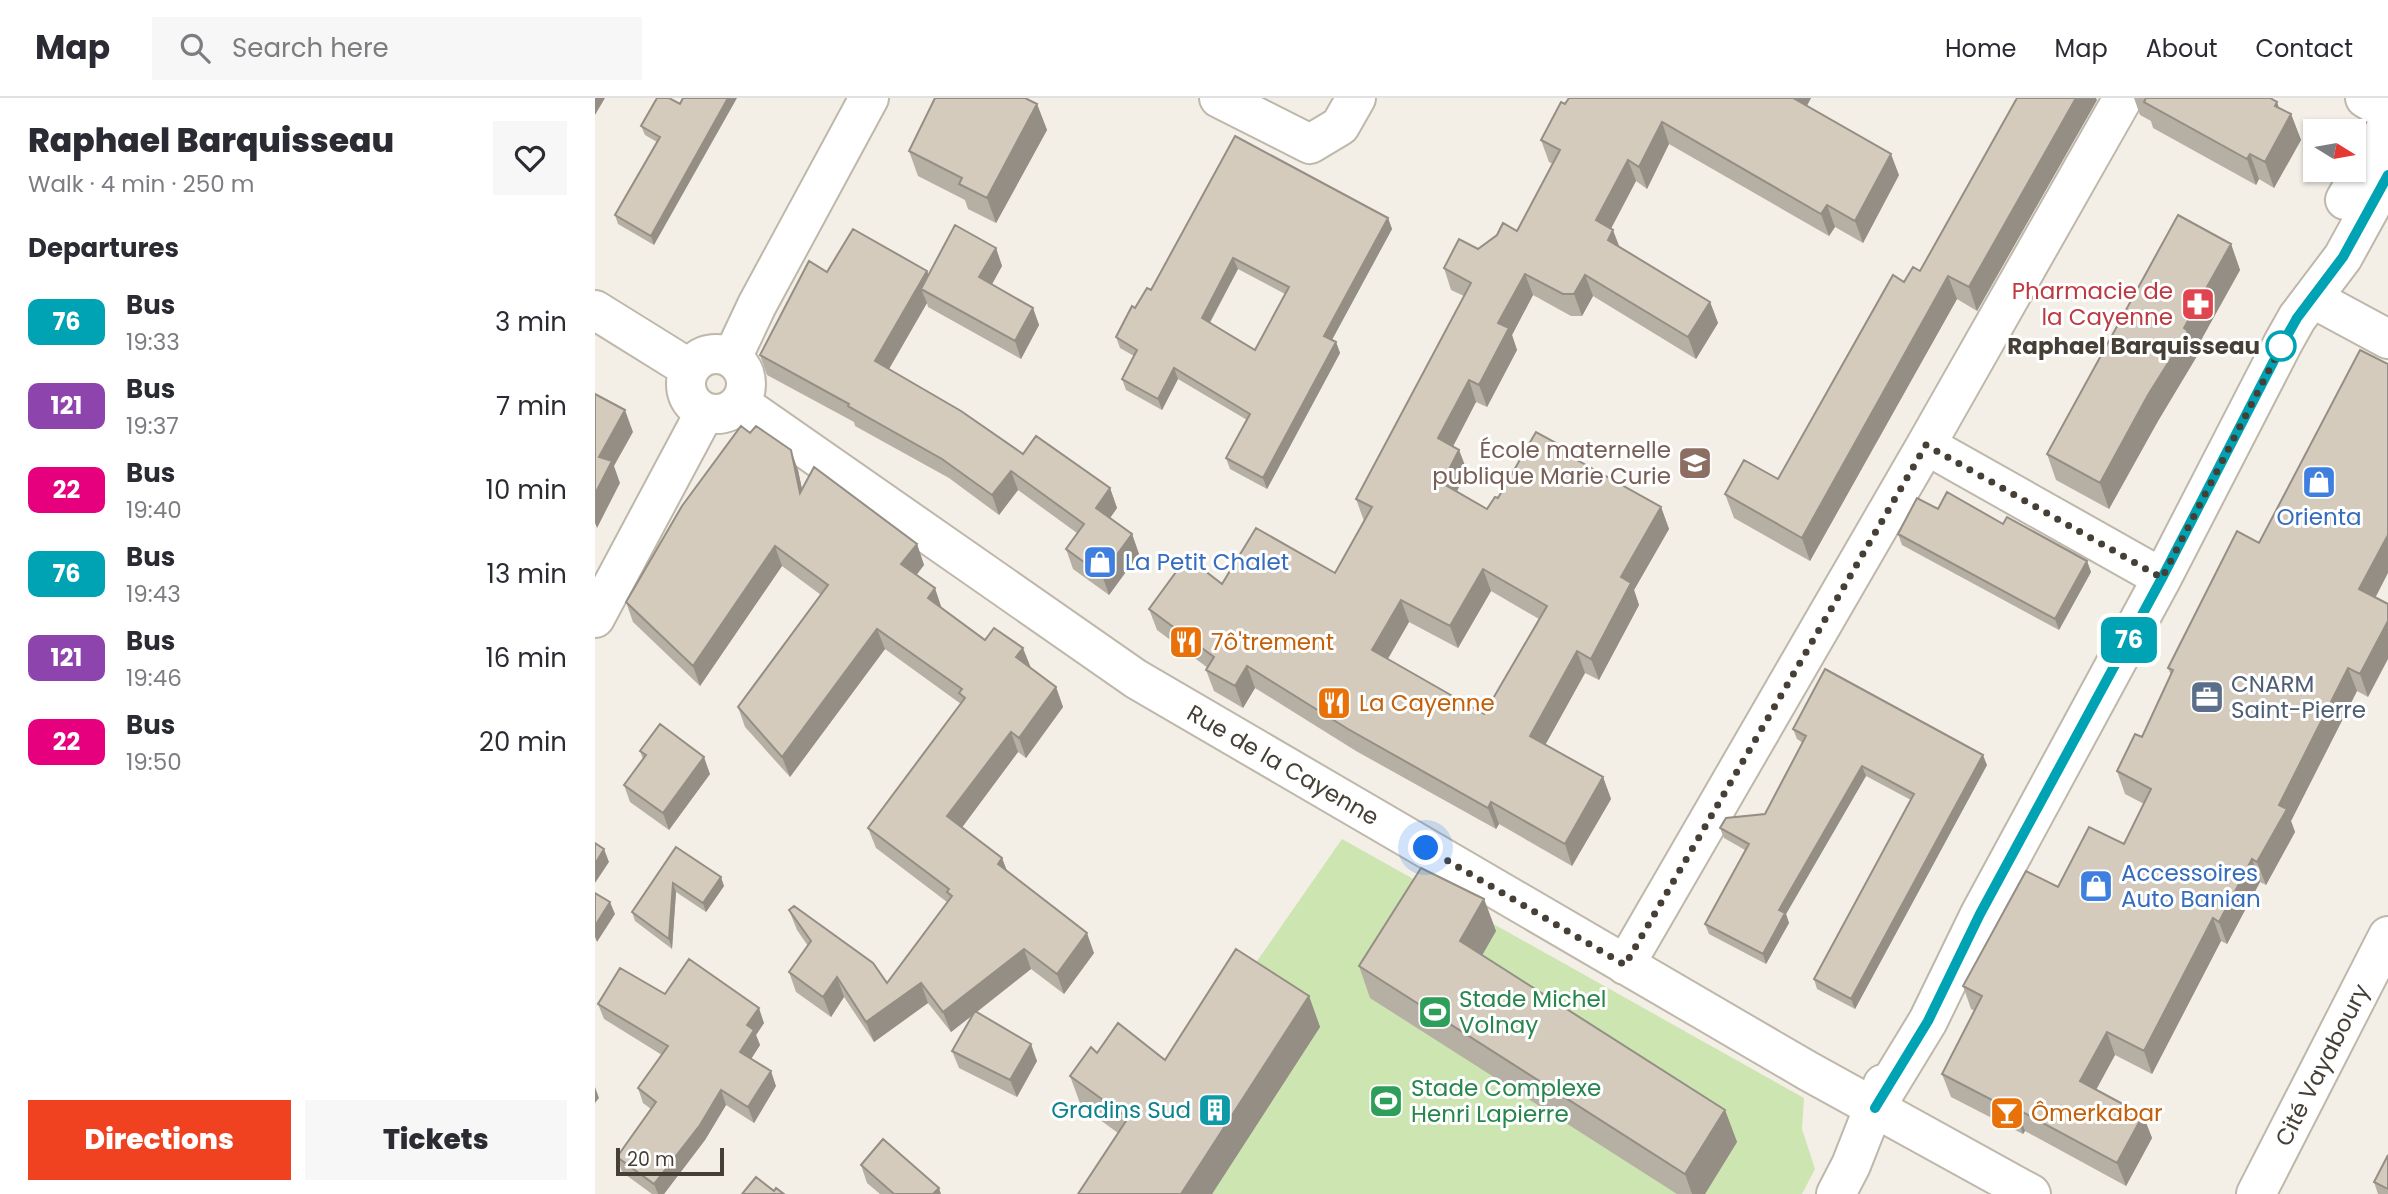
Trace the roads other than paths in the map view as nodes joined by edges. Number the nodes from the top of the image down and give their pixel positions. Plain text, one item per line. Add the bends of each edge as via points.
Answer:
1 (869, 98) edge
2 (1219, 98) edge
3 (1356, 98) edge
4 (2123, 98) edge
5 (2365, 98) edge
6 (2388, 112) edge
7 (2388, 125) edge
8 (2388, 175) edge
9 (2305, 308) junction
10 (595, 310) edge
11 (2388, 339) edge
12 (732, 358) junction
13 (690, 369) junction
14 (723, 408) junction
15 (1926, 445) junction
16 (2162, 578) junction
17 (595, 618) edge
18 (2388, 936) edge
19 (1625, 965) junction
20 (1875, 1108) junction
21 (1836, 1194) edge
22 (2031, 1194) edge
23 (2256, 1194) edge

1 - 12 street
2 - 3 street via 1310,144 1340,126
4 - 15 street
5 - 6 street
7 - 9 street via 2319,246
8 - 9 street via 2343,257
9 - 11 street
9 - 16 street
10 - 13 street
12 - 13 street via 709,355
12 - 14 street via 746,379
13 - 14 street via 687,392 695,406
14 - 17 street
14 - 19 street, Rue de la Cayenne via 1136,678
15 - 16 street
15 - 19 street
16 - 20 street via 1980,914 1928,1021
18 - 23 street, Cité Vayaboury
19 - 20 street, Rue de la Cayenne
20 - 21 street
20 - 22 street, Rue de la Cayenne

